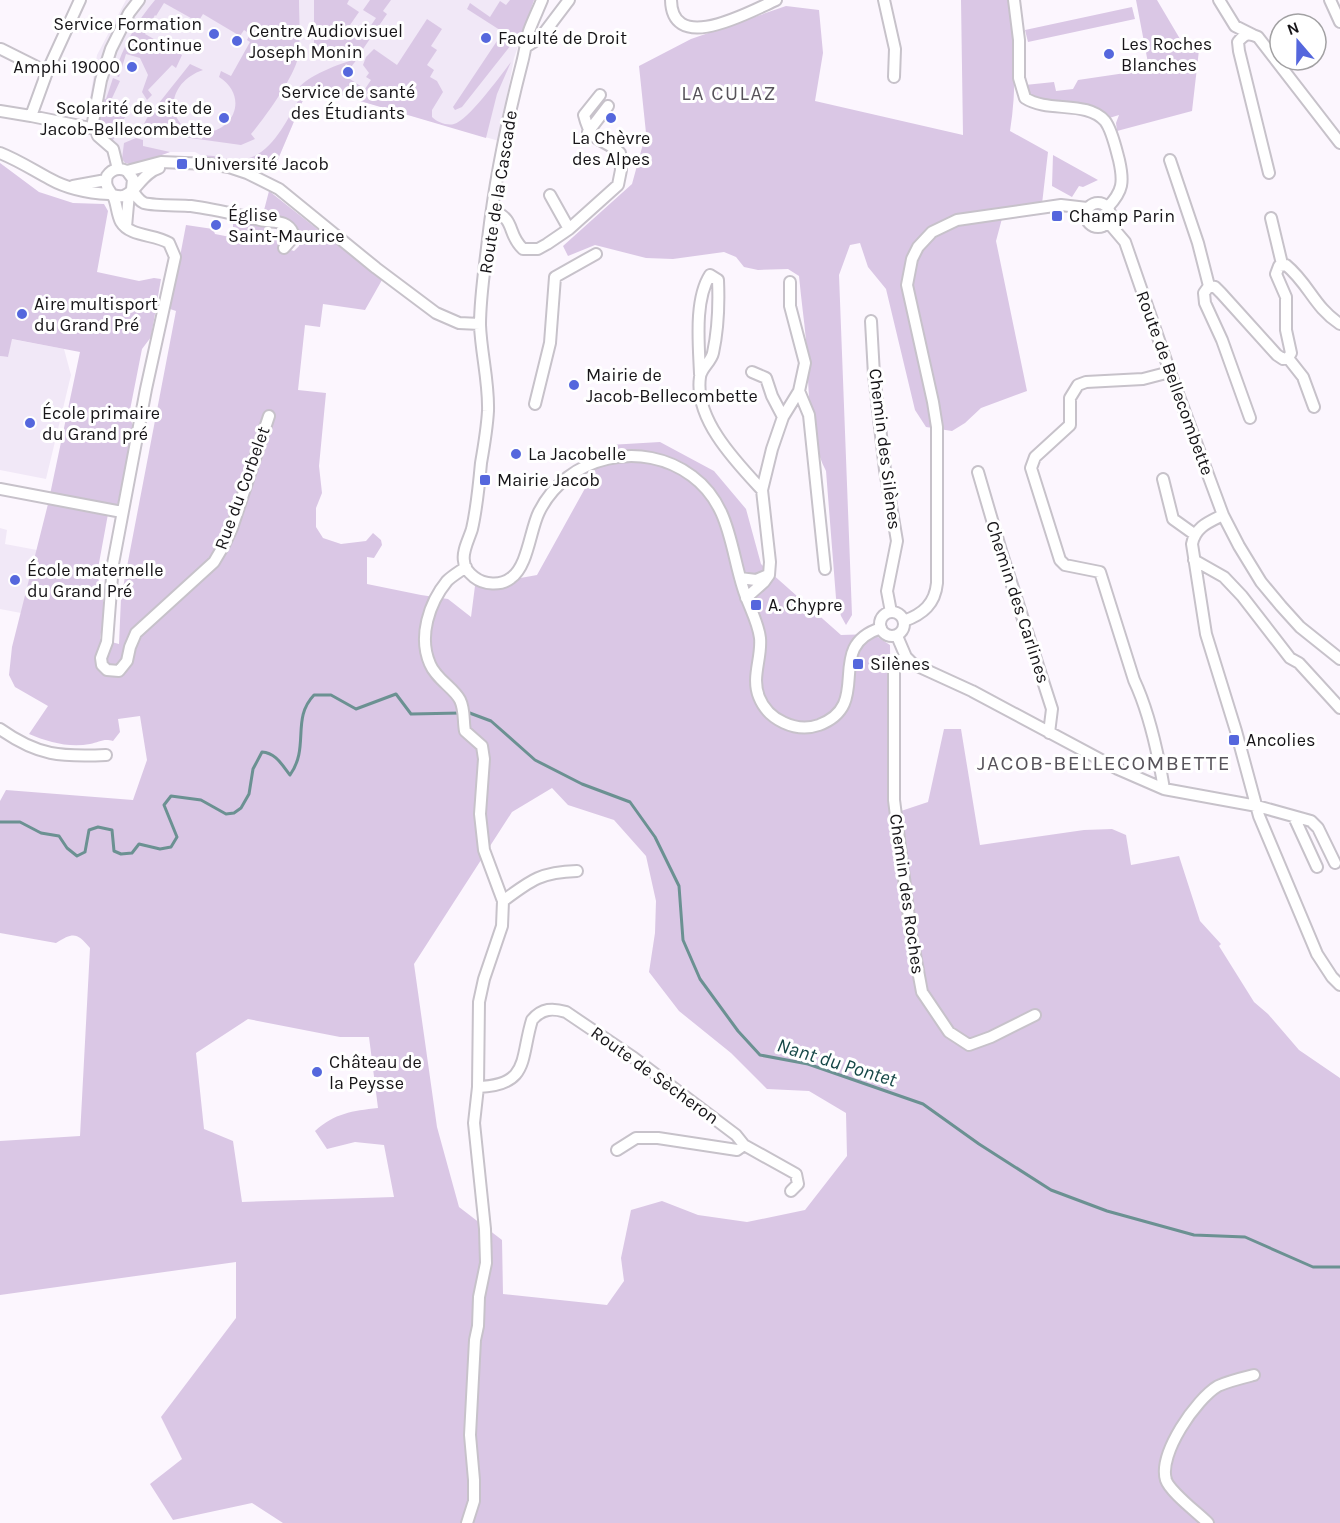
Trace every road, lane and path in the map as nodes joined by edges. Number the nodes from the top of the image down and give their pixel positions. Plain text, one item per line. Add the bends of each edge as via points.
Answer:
1 (80, 0) edge
2 (139, 0) edge
3 (542, 0) edge
4 (569, 0) edge
5 (671, 0) edge
6 (776, 0) edge
7 (884, 0) edge
8 (1014, 0) edge
9 (1219, 0) edge
10 (1330, 0) edge
11 (1340, 22) edge
12 (1258, 37) junction
13 (527, 46) junction
14 (1, 49) edge
15 (47, 72) junction
16 (894, 77) dead end
17 (600, 95) dead end
18 (608, 106) dead end
19 (0, 111) edge
20 (31, 116) junction
21 (95, 129) junction
22 (588, 132) junction
23 (1340, 143) edge
24 (0, 153) edge
25 (1170, 160) dead end
26 (174, 164) junction
27 (122, 170) junction
28 (1269, 173) dead end
29 (106, 180) junction
30 (67, 186) junction
31 (130, 191) junction
32 (112, 194) junction
33 (550, 195) dead end
34 (1108, 207) junction
35 (1087, 208) junction
36 (492, 210) junction
37 (1271, 218) dead end
38 (1108, 222) junction
39 (126, 227) junction
40 (569, 229) junction
41 (284, 248) dead end
42 (596, 254) dead end
43 (1282, 264) junction
44 (790, 282) dead end
45 (1209, 286) junction
46 (871, 321) dead end
47 (480, 324) junction
48 (1340, 324) edge
49 (1288, 358) junction
50 (752, 372) dead end
51 (1170, 372) junction
52 (700, 374) junction
53 (799, 391) junction
54 (535, 404) dead end
55 (1314, 407) dead end
56 (269, 416) dead end
57 (783, 417) junction
58 (1250, 418) dead end
59 (978, 472) dead end
60 (1163, 479) dead end
61 (0, 489) edge
62 (762, 490) junction
63 (122, 512) junction
64 (1223, 515) junction
65 (1194, 534) junction
66 (1194, 560) junction
67 (466, 567) junction
68 (825, 570) dead end
69 (769, 575) junction
70 (740, 578) junction
71 (746, 598) junction
72 (891, 612) junction
73 (904, 621) junction
74 (881, 628) junction
75 (897, 636) junction
76 (906, 657) junction
77 (1340, 659) edge
78 (1340, 708) edge
79 (0, 729) edge
80 (1049, 733) junction
81 (106, 755) dead end
82 (1164, 789) junction
83 (1257, 806) junction
84 (1294, 817) junction
85 (1335, 863) dead end
86 (1317, 867) dead end
87 (577, 871) dead end
88 (503, 901) junction
89 (1340, 985) edge
90 (1035, 1015) dead end
91 (478, 1087) junction
92 (744, 1144) junction
93 (616, 1150) dead end
94 (791, 1191) dead end
95 (1254, 1376) dead end
96 (467, 1523) edge
97 (1208, 1523) edge

1 - 15 street
2 - 21 street via 111,49 101,80
3 - 13 street, Route de la Cascade
4 - 13 street via 541,37
5 - 6 street via 678,20 693,29 708,27
7 - 16 street via 895,49
8 - 34 street via 1019,78 1025,98 1036,104 1094,113 1106,122 1122,182 1119,194
9 - 12 street via 1235,26
10 - 11 street
12 - 23 street
12 - 28 street via 1244,35 1238,42
13 - 36 street, Route de la Cascade via 515,85
14 - 15 street
15 - 20 street
17 - 22 street via 584,115
18 - 22 street
19 - 20 street
20 - 21 street
21 - 27 street via 113,149
22 - 40 street via 620,153 621,170 618,185
24 - 30 street
25 - 45 street
26 - 27 street via 161,162
26 - 31 street via 146,174
26 - 47 street via 229,167 265,181 436,313 459,323
27 - 29 street via 109,173
27 - 31 street via 133,179
29 - 30 street
29 - 32 street
30 - 32 street
31 - 32 street via 124,196
31 - 39 street
31 - 41 street via 144,202 280,222 293,233
32 - 39 street via 120,221
33 - 40 street
34 - 35 street via 1097,202
34 - 38 street
35 - 38 street via 1086,219 1091,225
35 - 73 street via 1061,205 957,220 932,232 912,259 907,285 937,427 937,583 928,607
36 - 40 street via 508,220 523,249 538,249
36 - 47 street, Route de la Cascade
37 - 43 street
38 - 51 street, Route de Bellecombette via 1125,242
39 - 63 street, Rue du Corbelet via 165,240 175,257
42 - 54 street via 555,278 550,343
43 - 48 street
43 - 49 street via 1276,274 1286,297 1291,353
44 - 53 street via 790,306 805,363
45 - 49 street via 1221,293 1277,355
45 - 58 street via 1204,292 1205,303
46 - 72 street, Chemin des Silènes via 875,387 897,541 886,591
47 - 67 street via 488,409 476,507 463,557
49 - 55 street via 1303,378
50 - 57 street via 766,378
51 - 64 street, Route de Bellecombette
51 - 82 street via 1143,380 1078,385 1070,398 1070,424 1035,457 1031,468 1060,560 1065,565 1100,572 1142,696
52 - 52 street via 713,355 718,280 710,275 704,285 699,324
52 - 62 street via 700,393 713,431
53 - 57 street
53 - 68 street via 809,415
56 - 63 street, Rue du Corbelet via 232,528 214,562 136,633 124,666 112,671 102,665 101,658
57 - 62 street
59 - 80 street, Chemin des Carlines via 1052,709
60 - 65 street via 1173,519
61 - 63 street
62 - 69 street
64 - 65 street
64 - 77 street, Route de Bellecombette via 1261,582 1300,627
65 - 66 street
66 - 78 street via 1224,577 1290,658
66 - 83 street via 1206,634
67 - 70 street via 472,576 490,584 512,578 519,569 535,522 563,481 588,465 611,457 636,455 679,467 711,494 727,525
67 - 88 street via 439,592 424,633 425,646 430,665 459,697 465,732 482,746 480,814 484,850
69 - 70 street via 756,580
69 - 71 street
70 - 71 street
71 - 74 street via 760,640 758,695 774,717 791,726 813,726 839,713 846,700 852,650 866,634
72 - 73 street via 898,613
72 - 74 street via 882,618
73 - 75 street
74 - 75 street via 889,636
75 - 76 street
76 - 80 street
76 - 90 street, Chemin des Roches via 894,668 894,800 922,992 950,1032 969,1045
79 - 81 street via 29,747 59,756
80 - 82 street
82 - 83 street
83 - 84 street
83 - 89 street via 1317,954
84 - 85 street via 1311,821 1318,828
84 - 86 street
87 - 88 street via 542,875
88 - 91 street via 502,926 479,1002
91 - 92 street, Route de Sècheron via 508,1082 517,1075 532,1020 554,1008 634,1058
91 - 96 street via 474,1123 486,1263 478,1297 470,1435 474,1501
92 - 93 street, Route de Sècheron via 737,1150 636,1138
92 - 94 street via 796,1174 798,1184
95 - 97 street via 1218,1386 1202,1400 1169,1449 1167,1481

